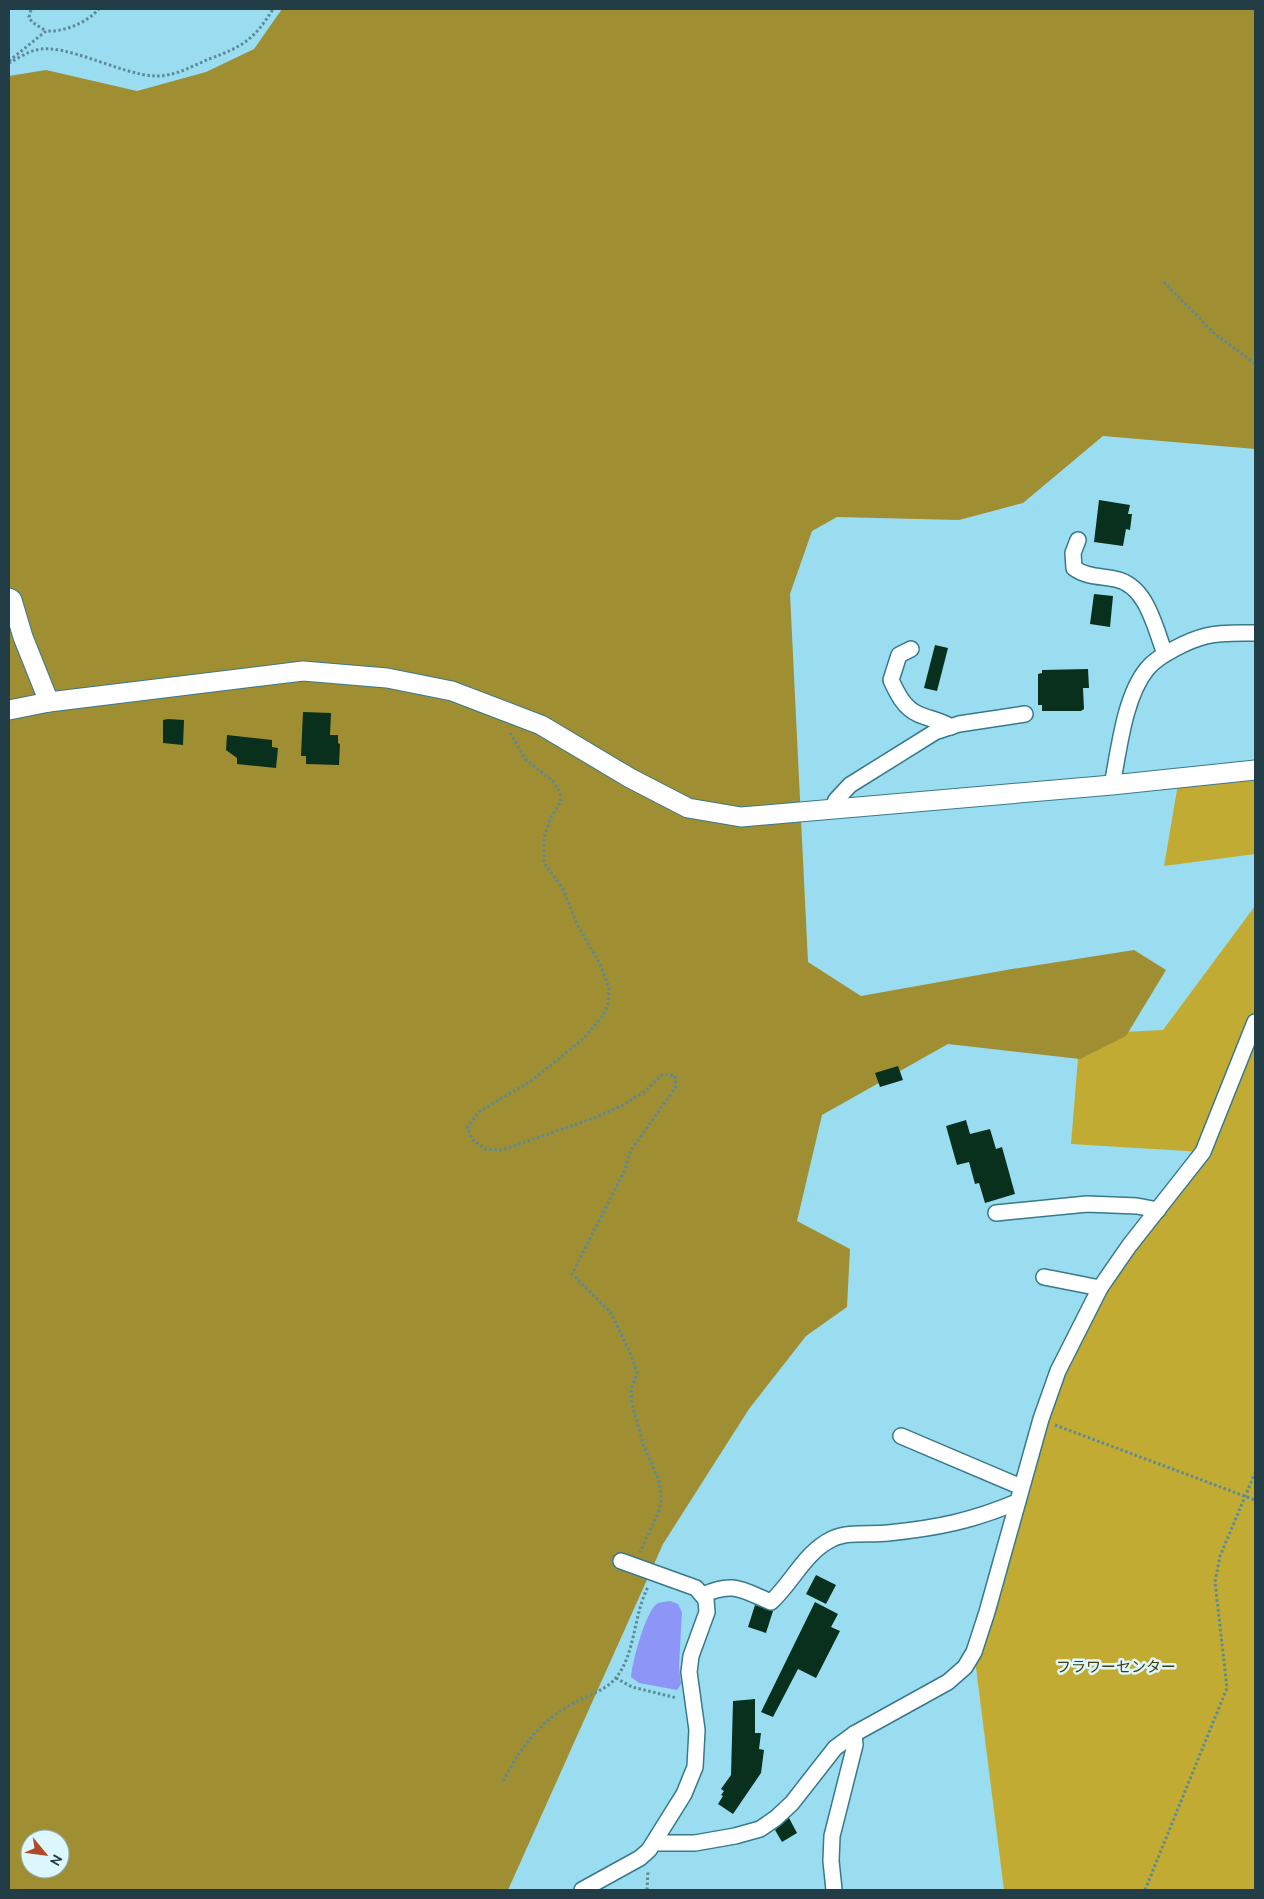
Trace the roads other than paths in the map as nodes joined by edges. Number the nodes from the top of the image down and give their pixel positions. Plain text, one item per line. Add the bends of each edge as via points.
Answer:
1 (1078, 540) dead end
2 (9, 598) edge
3 (1255, 633) edge
4 (911, 649) dead end
5 (1165, 654) junction
6 (49, 702) junction
7 (9, 710) edge
8 (1024, 714) dead end
9 (951, 727) junction
10 (1255, 770) edge
11 (1112, 785) junction
12 (832, 809) junction
13 (1255, 1022) edge
14 (1158, 1210) junction
15 (996, 1213) dead end
16 (1044, 1277) dead end
17 (1100, 1288) junction
18 (902, 1436) dead end
19 (1019, 1494) junction
20 (620, 1561) dead end
21 (703, 1595) junction
22 (854, 1734) junction
23 (655, 1843) junction
24 (582, 1890) edge
25 (834, 1890) edge

1 - 5 street via 1073,553 1074,568 1082,574 1118,580 1135,588
2 - 6 street
3 - 5 street via 1205,636
4 - 9 street via 899,655 891,680 902,702 916,714 940,720
5 - 11 street via 1147,669 1134,693
6 - 7 street
6 - 12 street via 304,671 388,678 452,691 541,725 688,808 741,817
8 - 9 street
9 - 12 street via 935,732 850,785
10 - 11 street
11 - 12 street
13 - 14 street via 1203,1152
14 - 15 street via 1087,1204
14 - 17 street
16 - 17 street
17 - 19 street via 1058,1371
18 - 19 street
19 - 21 street via 986,1515 950,1526 841,1536 831,1540 814,1551 771,1602 733,1587 720,1587
19 - 22 street via 976,1644 965,1667 948,1682
20 - 21 street via 696,1588
21 - 23 street via 707,1612 688,1672 697,1730 695,1768 691,1782
22 - 23 street via 835,1748 792,1803 760,1828 735,1836 695,1842
22 - 25 street via 855,1745 832,1836
23 - 24 street via 640,1858

